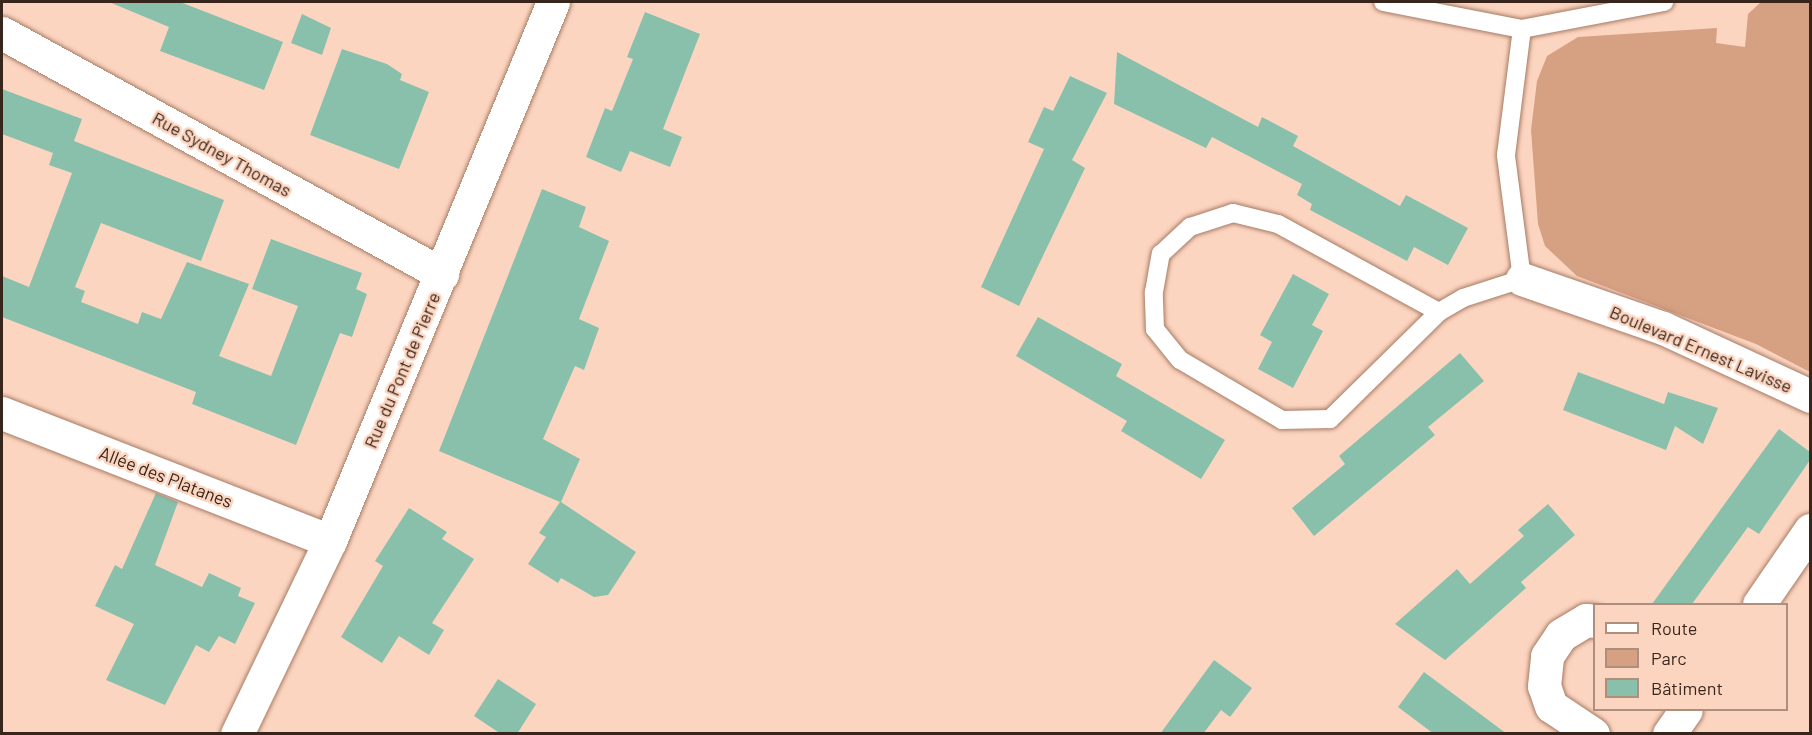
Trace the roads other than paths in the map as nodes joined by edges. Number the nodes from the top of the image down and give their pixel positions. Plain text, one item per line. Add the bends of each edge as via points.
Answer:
1 (553, 2) edge
2 (1383, 2) edge
3 (1664, 2) edge
4 (1522, 29) junction
5 (2, 33) edge
6 (442, 274) junction
7 (1522, 279) junction
8 (1439, 312) junction
9 (1810, 396) edge
10 (2, 414) edge
11 (1810, 530) edge
12 (330, 541) junction
13 (1760, 603) edge
14 (1593, 621) edge
15 (1685, 711) edge
16 (237, 734) edge
17 (1593, 734) edge
18 (1669, 734) edge

1 - 6 street, Rue du Pont de Pierre
2 - 4 lane
3 - 4 lane
4 - 7 lane via 1506,155
5 - 6 street, Rue Sydney Thomas
6 - 12 street, Rue du Pont de Pierre
7 - 8 lane via 1463,298
7 - 9 street, Boulevard Ernest Lavisse via 1663,328
8 - 8 lane via 1278,224 1233,213 1190,227 1161,254 1154,292 1155,329 1180,360 1282,420 1330,419
10 - 12 street, Allée des Platanes
11 - 13 street
12 - 16 street, Rue du Pont de Pierre
14 - 17 street via 1586,620 1561,635 1547,656 1544,686 1551,706
15 - 18 street

